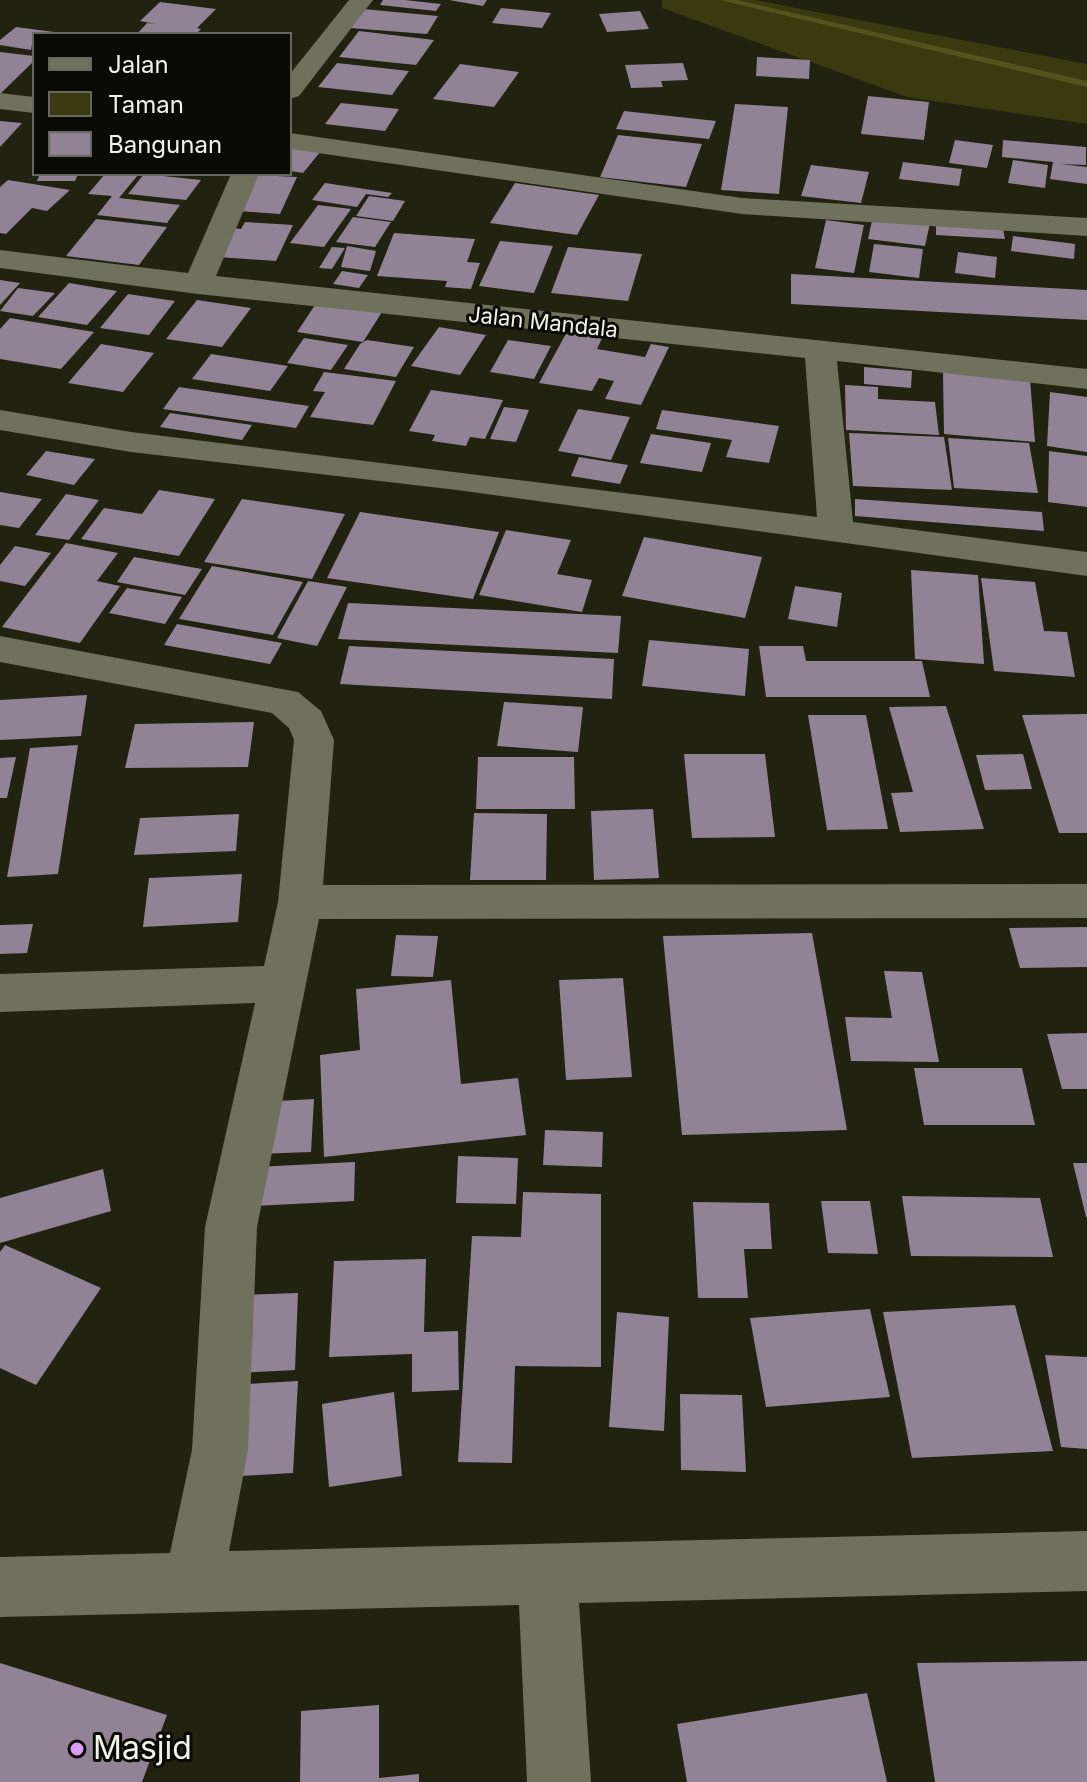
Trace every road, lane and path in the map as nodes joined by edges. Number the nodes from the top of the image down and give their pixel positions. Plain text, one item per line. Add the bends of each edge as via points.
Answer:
1 (361, 0) edge
2 (292, 88) edge
3 (0, 101) edge
4 (32, 105) edge
5 (292, 141) edge
6 (244, 176) edge
7 (1087, 227) edge
8 (0, 259) edge
9 (198, 285) junction
10 (820, 348) junction
11 (1087, 379) edge
12 (0, 420) edge
13 (836, 530) junction
14 (1087, 564) edge
15 (0, 649) edge
16 (1087, 901) edge
17 (300, 902) junction
18 (284, 984) junction
19 (0, 993) edge
20 (1087, 1561) edge
21 (547, 1572) junction
22 (193, 1584) junction
23 (0, 1587) edge
24 (559, 1782) edge

1 - 2 street
3 - 4 street
5 - 7 street via 742,206
6 - 9 street
8 - 9 street, Jalan Mandala
9 - 10 street, Jalan Mandala via 680,338
10 - 11 street, Jalan Mandala
10 - 13 street
12 - 13 street via 131,442
13 - 14 street
15 - 17 street via 284,702 307,721 314,740
16 - 17 street
17 - 18 street
18 - 19 street
18 - 22 street via 231,1227 220,1450
20 - 21 street
21 - 22 street
21 - 24 street
22 - 23 street

